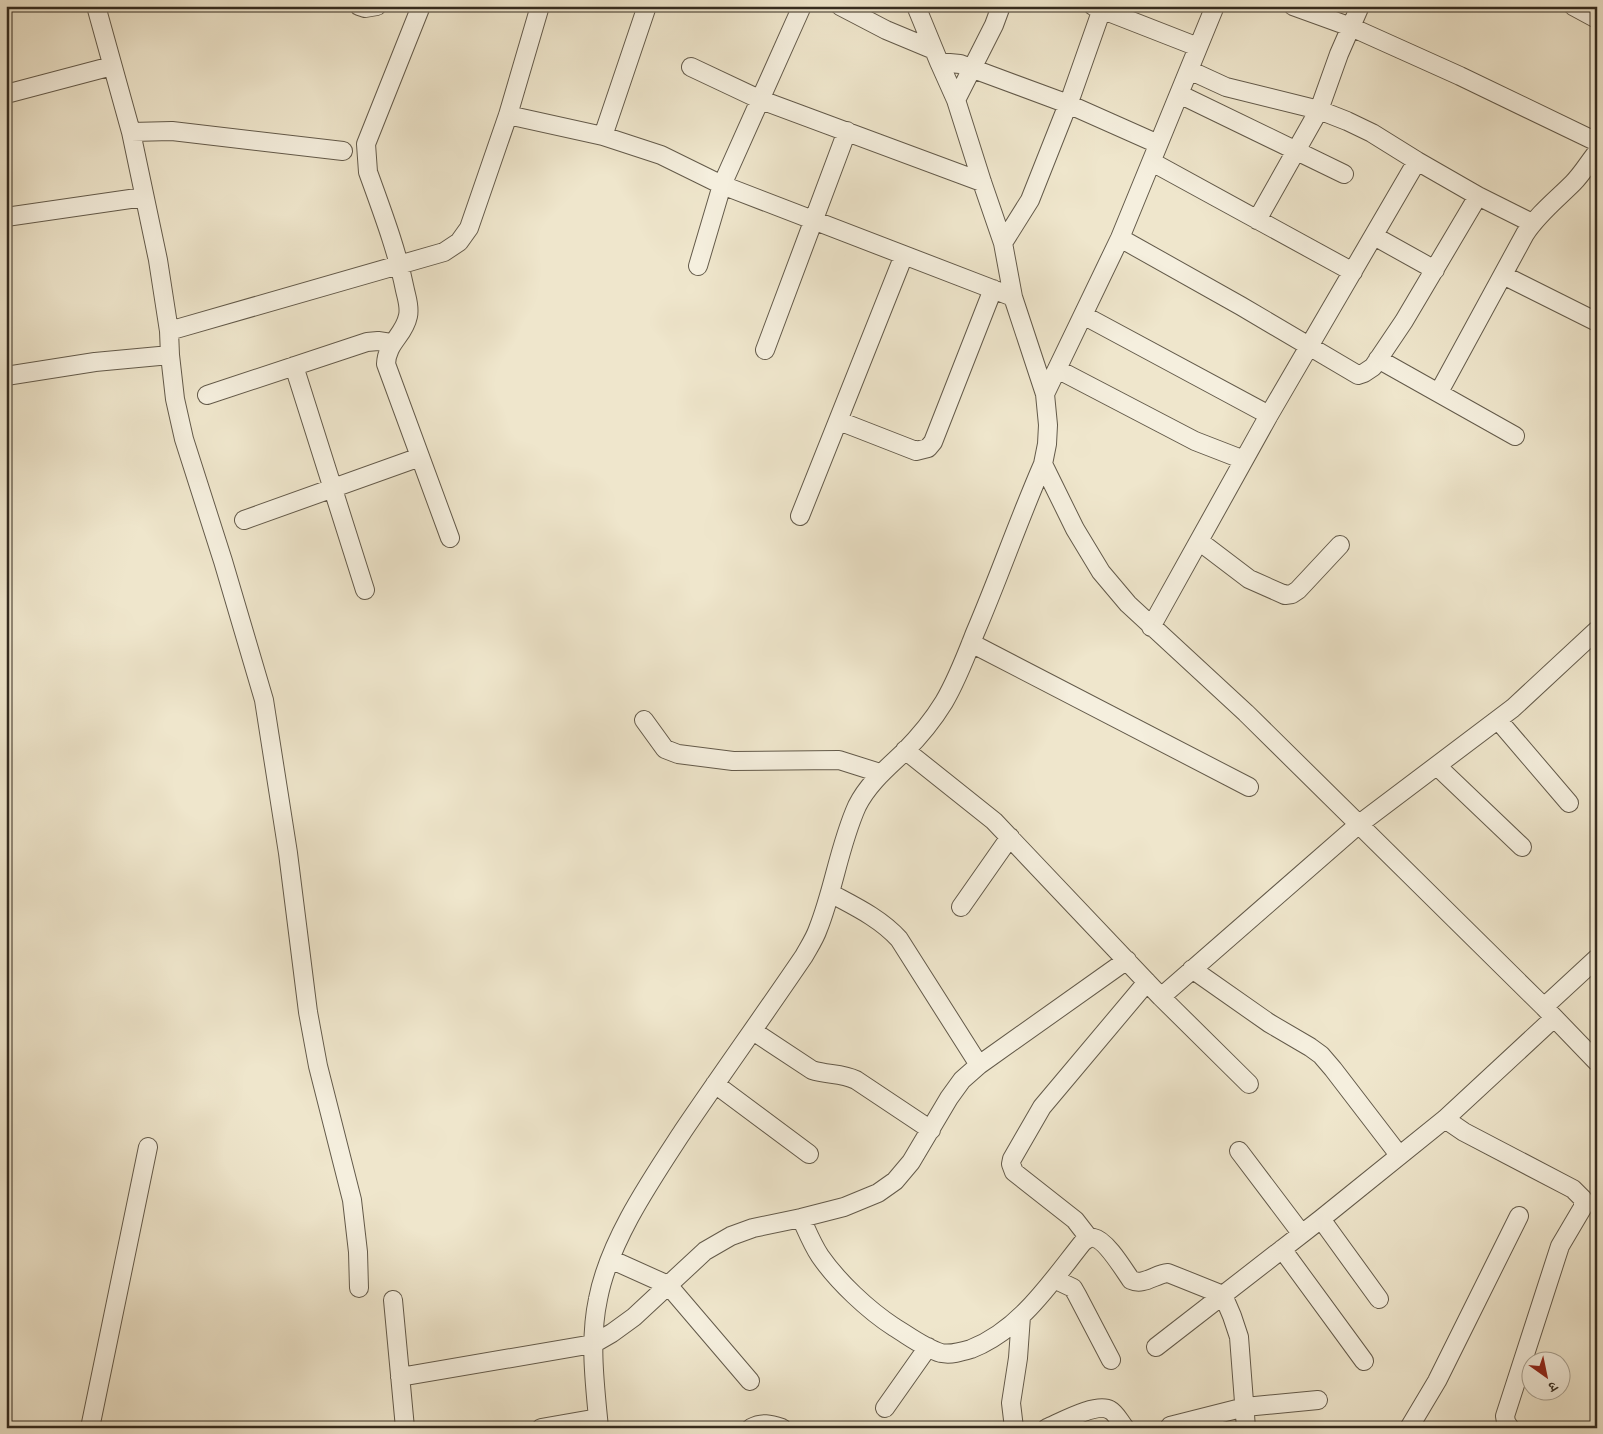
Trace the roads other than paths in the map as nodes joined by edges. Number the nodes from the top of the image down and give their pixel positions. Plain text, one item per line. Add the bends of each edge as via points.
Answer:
1 (96, 6) edge
2 (359, 6) edge
3 (377, 6) edge
4 (421, 6) edge
5 (540, 6) edge
6 (647, 6) edge
7 (802, 6) edge
8 (840, 6) edge
9 (916, 6) edge
10 (1002, 6) edge
11 (1215, 6) edge
12 (1293, 6) edge
13 (1360, 6) edge
14 (1573, 6) edge
15 (1100, 7) edge
16 (1597, 19) edge
17 (1351, 27) junction
18 (1198, 47) junction
19 (936, 56) junction
20 (112, 66) junction
21 (691, 67) dead end
22 (972, 69) junction
23 (1189, 70) junction
24 (6, 94) edge
25 (1179, 94) junction
26 (761, 100) junction
27 (956, 100) junction
28 (1068, 104) junction
29 (1319, 110) junction
30 (508, 115) junction
31 (847, 131) junction
32 (130, 132) junction
33 (603, 136) junction
34 (1597, 142) edge
35 (1158, 144) junction
36 (1297, 150) junction
37 (343, 151) dead end
38 (1597, 152) edge
39 (1152, 162) junction
40 (1417, 162) junction
41 (1344, 174) dead end
42 (982, 182) junction
43 (722, 185) junction
44 (1478, 196) junction
45 (144, 197) junction
46 (6, 217) edge
47 (1257, 220) junction
48 (813, 221) junction
49 (1532, 223) junction
50 (1374, 236) junction
51 (1120, 238) junction
52 (1004, 244) junction
53 (904, 255) junction
54 (698, 266) dead end
55 (392, 267) junction
56 (1435, 270) junction
57 (1353, 272) junction
58 (1503, 275) junction
59 (993, 289) junction
60 (1013, 297) junction
61 (1083, 315) junction
62 (1597, 322) edge
63 (169, 331) junction
64 (391, 343) junction
65 (1309, 347) junction
66 (766, 350) dead end
67 (170, 355) junction
68 (1378, 359) junction
69 (294, 366) junction
70 (1057, 369) junction
71 (6, 376) edge
72 (1439, 392) junction
73 (1044, 394) junction
74 (208, 395) dead end
75 (1269, 415) junction
76 (839, 421) junction
77 (1515, 436) dead end
78 (420, 457) junction
79 (1244, 460) junction
80 (1043, 464) junction
81 (333, 488) junction
82 (800, 516) dead end
83 (244, 520) dead end
84 (450, 538) dead end
85 (1199, 541) junction
86 (1340, 545) dead end
87 (365, 590) dead end
88 (1151, 627) junction
89 (1597, 630) edge
90 (971, 643) junction
91 (644, 720) dead end
92 (1498, 720) junction
93 (905, 750) junction
94 (1437, 766) junction
95 (880, 774) junction
96 (1250, 787) dead end
97 (1569, 803) dead end
98 (1358, 824) junction
99 (1010, 837) junction
100 (1522, 847) dead end
101 (830, 893) junction
102 (961, 907) dead end
103 (1597, 958) edge
104 (1127, 960) junction
105 (1192, 969) junction
106 (1148, 982) junction
107 (1161, 997) junction
108 (1549, 1013) junction
109 (753, 1031) junction
110 (1597, 1062) edge
111 (979, 1064) junction
112 (715, 1084) junction
113 (1249, 1084) dead end
114 (1445, 1119) junction
115 (931, 1130) junction
116 (148, 1147) dead end
117 (1239, 1150) dead end
118 (809, 1154) dead end
119 (1399, 1155) junction
120 (1520, 1216) dead end
121 (801, 1218) junction
122 (1321, 1219) junction
123 (1301, 1234) junction
124 (1089, 1238) junction
125 (1282, 1249) junction
126 (610, 1259) junction
127 (1054, 1279) junction
128 (668, 1285) junction
129 (359, 1288) dead end
130 (1223, 1295) junction
131 (1379, 1299) dead end
132 (393, 1300) dead end
133 (1021, 1316) junction
134 (593, 1344) junction
135 (928, 1347) junction
136 (1156, 1347) dead end
137 (1111, 1360) dead end
138 (1364, 1361) dead end
139 (400, 1377) junction
140 (750, 1381) dead end
141 (1318, 1400) dead end
142 (1246, 1406) junction
143 (885, 1408) dead end
144 (598, 1423) edge
145 (1170, 1426) dead end
146 (90, 1428) edge
147 (405, 1428) edge
148 (541, 1428) edge
149 (751, 1428) edge
150 (782, 1428) edge
151 (1014, 1428) edge
152 (1048, 1428) edge
153 (1124, 1428) edge
154 (1246, 1428) edge
155 (1409, 1428) edge
156 (1510, 1428) edge

1 - 20 street
2 - 3 street
4 - 55 street via 366,144 368,172
5 - 30 street
6 - 33 street
7 - 26 street
8 - 19 street
9 - 19 street
10 - 22 street
11 - 18 street
12 - 17 street
13 - 17 street
14 - 16 street
15 - 18 street
15 - 28 street
17 - 29 street
17 - 34 street
18 - 23 street
19 - 22 street
19 - 27 street
20 - 24 street
20 - 32 street
21 - 26 street
22 - 27 street
22 - 28 street
23 - 25 street
23 - 29 street via 1239,91
25 - 35 street
25 - 36 street
26 - 31 street
26 - 43 street
27 - 42 street
28 - 35 street
28 - 52 street via 1030,200
29 - 36 street
29 - 40 street via 1372,133
30 - 33 street
30 - 55 street via 469,228 459,242 444,252
31 - 42 street
31 - 48 street
32 - 37 street via 172,131
32 - 45 street
33 - 43 street via 661,155
35 - 39 street
36 - 41 street
36 - 47 street
38 - 49 street via 1574,181
39 - 47 street
39 - 51 street
40 - 44 street
40 - 50 street
42 - 52 street
43 - 48 street
43 - 54 street
44 - 49 street
44 - 56 street
45 - 46 street
45 - 63 street via 160,269
47 - 57 street
48 - 53 street
48 - 66 street
49 - 58 street
50 - 56 street
50 - 57 street
51 - 61 street
51 - 65 street
52 - 60 street
53 - 59 street
53 - 76 street
55 - 63 street
55 - 64 street via 409,307 404,327
56 - 68 street
57 - 65 street
58 - 62 street
58 - 72 street
59 - 60 street
59 - 76 street via 928,448 916,451
60 - 73 street
61 - 70 street
61 - 75 street
63 - 67 street
64 - 69 street via 367,342
64 - 78 street via 386,364
65 - 68 street via 1358,375
65 - 75 street
67 - 71 street via 95,362
67 - 129 street via 184,440 264,700 308,1012 318,1066 352,1200
68 - 72 street
69 - 74 street
69 - 81 street
70 - 73 street
70 - 79 street via 1195,441
72 - 77 street
73 - 80 street via 1048,425
75 - 79 street
76 - 82 street
78 - 81 street
78 - 84 street
79 - 85 street
80 - 88 street via 1075,529 1101,572
80 - 90 street
81 - 83 street
81 - 87 street
85 - 86 street via 1249,579 1285,595 1298,590
85 - 88 street
88 - 98 street via 1246,713
89 - 92 street
90 - 93 street via 945,700
90 - 96 street
91 - 95 street via 665,749 678,754 733,761 839,760
92 - 94 street
92 - 97 street
93 - 95 street
93 - 99 street
94 - 98 street
94 - 100 street
95 - 101 street via 858,805
98 - 105 street
98 - 108 street
99 - 102 street
99 - 104 street
101 - 109 street via 818,931
101 - 111 street via 872,916 898,939
103 - 108 street
104 - 106 street
104 - 111 street
105 - 107 street
105 - 119 street via 1321,1055
106 - 107 street
106 - 124 street via 1042,1107 1012,1159 1014,1172 1075,1220
107 - 113 street
108 - 110 street
108 - 114 street
109 - 112 street
109 - 115 street via 812,1070 856,1080
111 - 115 street via 962,1080
112 - 118 street
112 - 126 street via 656,1172
114 - 119 street
114 - 156 street via 1573,1188 1583,1199 1583,1207 1560,1246 1505,1416
115 - 121 street via 911,1162 895,1181 878,1193 844,1207
116 - 146 street
117 - 123 street
119 - 122 street
120 - 155 street via 1437,1380
121 - 128 street via 731,1236 705,1250
121 - 135 street via 830,1270 864,1304
122 - 123 street
122 - 131 street
123 - 125 street
124 - 127 street via 1082,1242
124 - 130 street via 1105,1245 1131,1280 1142,1282 1168,1273
125 - 130 street
125 - 138 street
126 - 128 street
126 - 134 street via 598,1298
127 - 133 street
127 - 137 street via 1072,1288 1077,1295
128 - 134 street via 634,1317
128 - 140 street
130 - 136 street
130 - 142 street via 1238,1337
132 - 139 street
133 - 135 street via 999,1334 964,1351 941,1353
133 - 151 street via 1011,1402
134 - 139 street
134 - 144 street
135 - 143 street
139 - 147 street
141 - 142 street
142 - 145 street
142 - 154 street
144 - 148 street
149 - 150 street via 768,1424
152 - 153 street via 1103,1407 1114,1413

